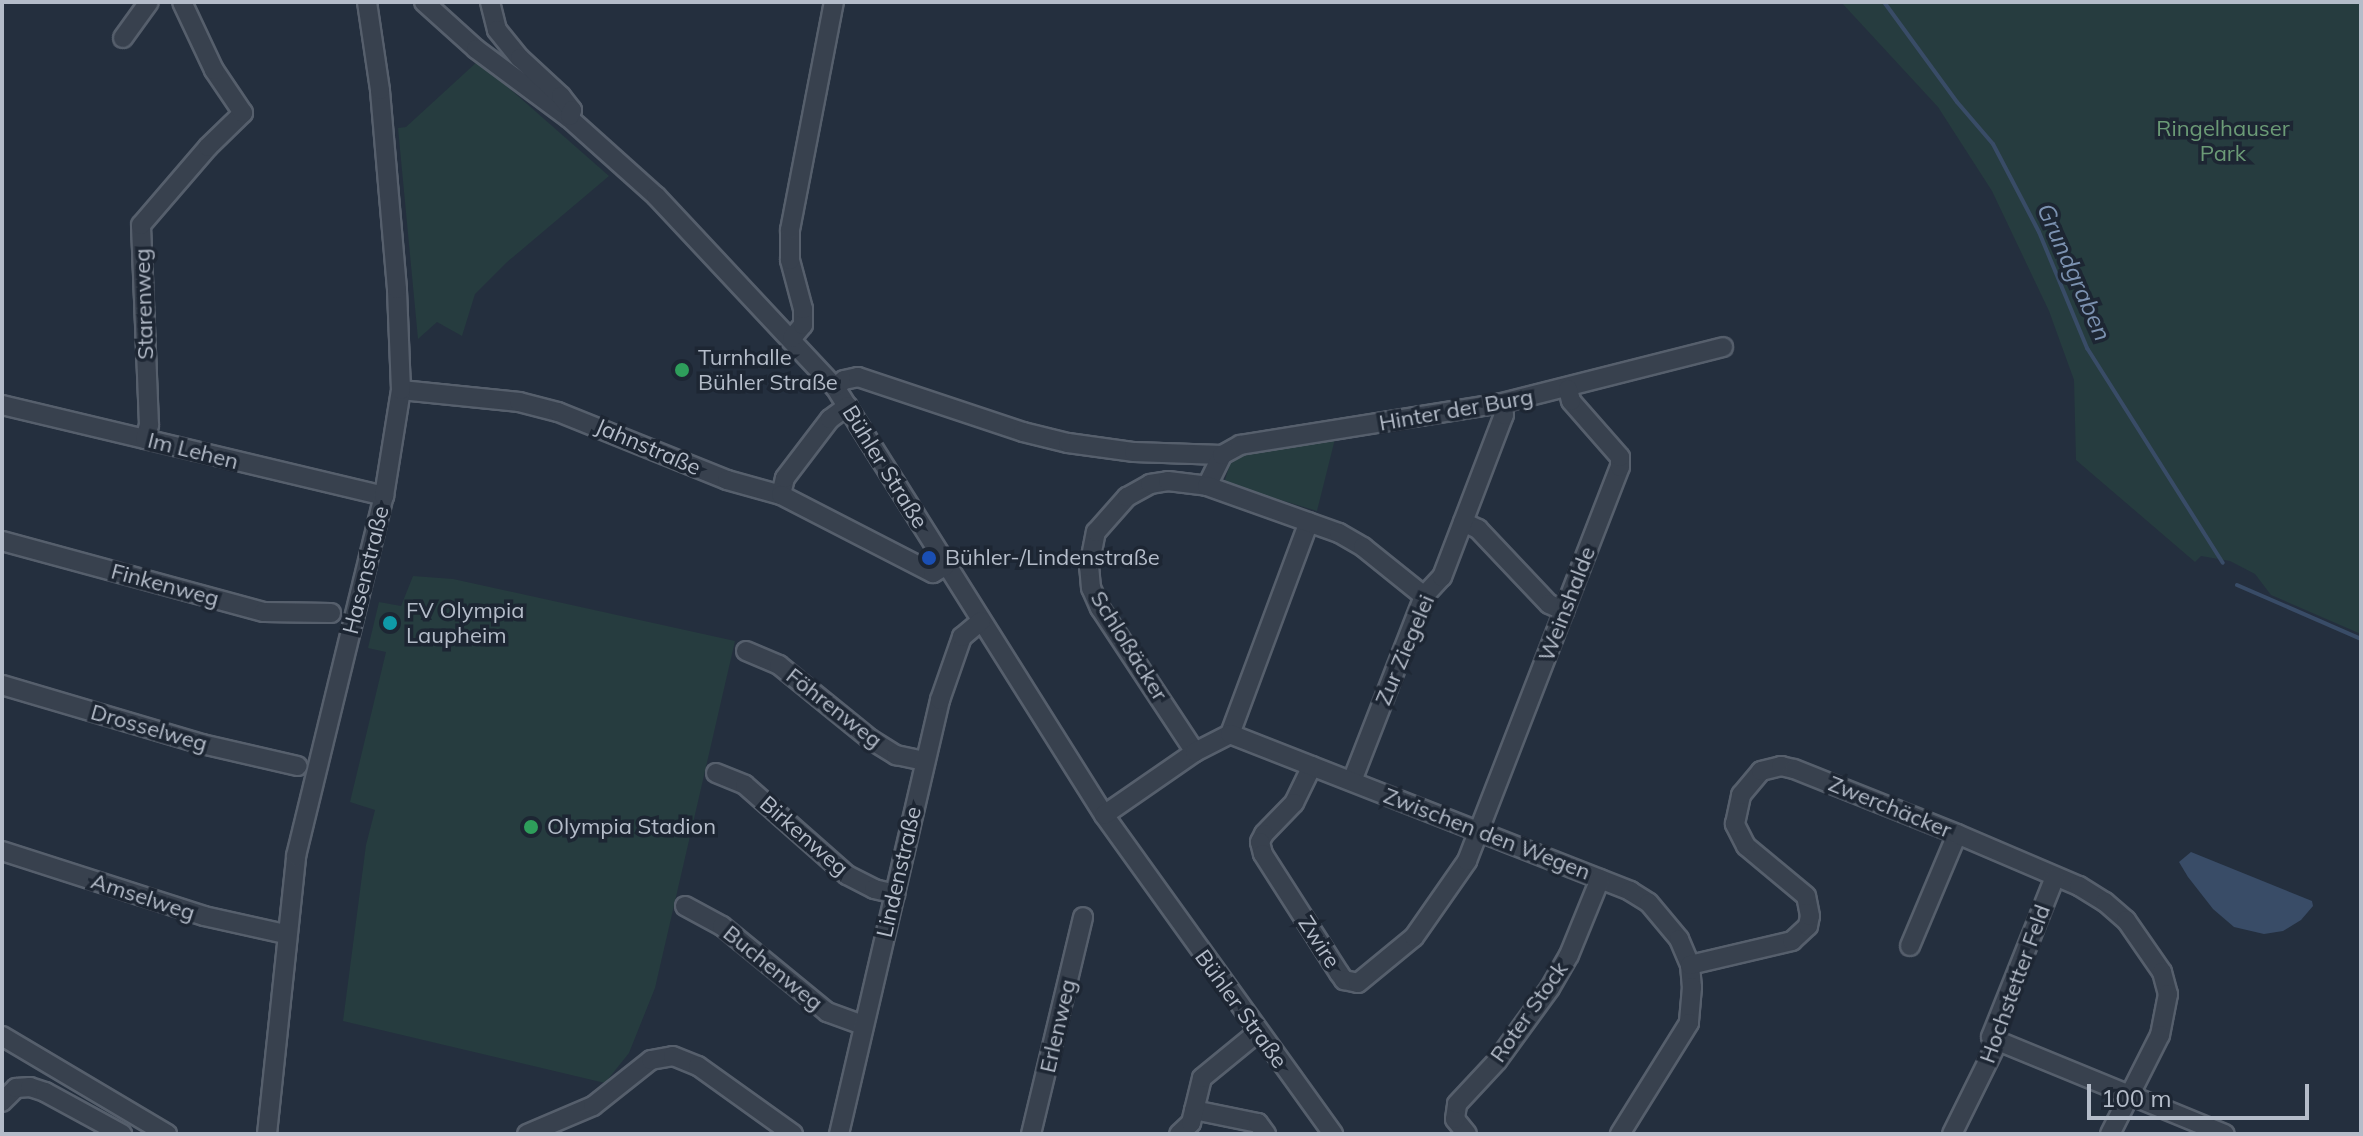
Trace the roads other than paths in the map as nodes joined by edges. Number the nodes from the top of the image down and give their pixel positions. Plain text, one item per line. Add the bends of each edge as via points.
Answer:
1 (149, 2) edge
2 (182, 2) edge
3 (367, 2) edge
4 (424, 2) edge
5 (490, 2) edge
6 (834, 2) edge
7 (123, 38) dead end
8 (569, 118) junction
9 (792, 338) junction
10 (1723, 347) dead end
11 (835, 387) junction
12 (1568, 389) junction
13 (401, 390) junction
14 (1502, 403) junction
15 (2, 405) edge
16 (848, 406) junction
17 (145, 439) junction
18 (1134, 452) junction
19 (1222, 455) junction
20 (1207, 486) junction
21 (1140, 488) junction
22 (781, 495) junction
23 (384, 496) junction
24 (1309, 522) junction
25 (1463, 522) junction
26 (2, 541) edge
27 (945, 566) junction
28 (1424, 596) junction
29 (1565, 611) junction
30 (331, 613) dead end
31 (981, 621) junction
32 (746, 651) dead end
33 (2, 685) edge
34 (1230, 734) junction
35 (1195, 752) junction
36 (924, 761) junction
37 (297, 766) dead end
38 (1312, 766) junction
39 (716, 773) dead end
40 (1352, 781) junction
41 (1104, 815) junction
42 (1479, 831) junction
43 (1957, 834) junction
44 (2, 851) edge
45 (2055, 877) junction
46 (1600, 879) junction
47 (895, 894) junction
48 (685, 906) dead end
49 (1083, 917) dead end
50 (285, 934) junction
51 (1910, 946) dead end
52 (1690, 965) junction
53 (863, 1025) junction
54 (1257, 1033) junction
55 (2, 1036) edge
56 (1998, 1041) junction
57 (2130, 1096) junction
58 (2, 1102) edge
59 (1194, 1110) junction
60 (1631, 1130) edge
61 (122, 1134) edge
62 (167, 1134) edge
63 (267, 1134) edge
64 (527, 1134) edge
65 (793, 1134) edge
66 (839, 1134) edge
67 (1031, 1134) edge
68 (1179, 1134) edge
69 (1266, 1134) edge
70 (1333, 1134) edge
71 (1467, 1134) edge
72 (1952, 1134) edge
73 (2110, 1134) edge
74 (2225, 1134) edge

1 - 7 street
2 - 17 street, Starenweg via 206,55 243,113 141,225 149,425
3 - 13 street, Hasenstraße via 380,90
4 - 8 street, Bühler Straße via 476,49
5 - 8 street via 497,30 561,96 572,110
6 - 9 street via 790,230 790,260 803,309 803,325
8 - 9 street, Bühler Straße via 656,196
9 - 11 street, Bühler Straße
10 - 12 street, Hinter der Burg
11 - 16 street, Bühler Straße
11 - 18 street via 858,377 1023,432
12 - 14 street, Hinter der Burg
12 - 29 street, Weinshalde via 1571,401 1620,457 1620,467
13 - 22 street, Jahnstraße via 519,402 558,412 727,480
13 - 23 street, Hasenstraße
14 - 19 street, Hinter der Burg via 1240,445
14 - 25 street, Zur Ziegelei via 1504,415
15 - 17 street, Im Lehen
16 - 22 street via 830,419 785,478
16 - 27 street, Bühler Straße
17 - 23 street, Im Lehen
18 - 19 street
18 - 21 street
19 - 20 street
20 - 21 street via 1168,481
20 - 24 street
21 - 35 street, Schloßäcker via 1096,532 1091,588
22 - 27 street, Jahnstraße via 933,573
23 - 50 street, Hasenstraße via 296,856
24 - 28 street via 1363,547
24 - 34 street
25 - 28 street, Zur Ziegelei via 1442,577
25 - 29 street via 1478,529 1549,604
26 - 30 street, Finkenweg via 264,612
27 - 31 street, Bühler Straße
28 - 40 street, Zur Ziegelei
29 - 42 street, Weinshalde
31 - 36 street, Lindenstraße via 962,637
31 - 41 street, Bühler Straße
32 - 36 street, Föhrenweg via 779,665 896,755
33 - 37 street, Drosselweg
34 - 35 street
34 - 38 street, Zwischen den Wegen
35 - 41 street
36 - 47 street, Lindenstraße
38 - 40 street, Zwischen den Wegen
38 - 42 street, Zwire via 1294,803 1260,842 1339,973 1352,983 1363,980 1414,937 1449,892
39 - 47 street, Birkenweg via 745,785 847,875
40 - 42 street, Zwischen den Wegen
41 - 54 street, Bühler Straße
42 - 46 street, Zwischen den Wegen
43 - 45 street, Zwerchäcker
43 - 51 street
43 - 52 street, Zwerchäcker via 1794,769 1761,771 1737,804 1738,835 1806,896 1808,926 1792,941
44 - 50 street, Amselweg via 204,916
45 - 56 street, Hochstetter Feld via 1991,1037
45 - 57 street, Zwerchäcker via 2079,886 2126,920 2162,972 2168,994 2166,1017
46 - 52 street, Zwischen den Wegen via 1649,903 1679,939
46 - 71 street, Roter Stock via 1569,955 1535,1012 1457,1104 1455,1119
47 - 53 street, Lindenstraße
48 - 53 street, Buchenweg via 722,926 827,1012
49 - 67 street, Erlenweg
50 - 63 street, Hasenstraße
52 - 60 street, Zwischen den Wegen via 1689,1023
53 - 66 street, Lindenstraße
54 - 59 street via 1202,1078
54 - 70 street, Bühler Straße
55 - 62 street
56 - 57 street
56 - 72 street, Hochstetter Feld
57 - 73 street, Zwerchäcker
57 - 74 street
58 - 61 street via 16,1088 30,1087
59 - 68 street via 1191,1123
59 - 69 street via 1258,1123
64 - 65 street via 593,1106 651,1060 673,1056 698,1066

